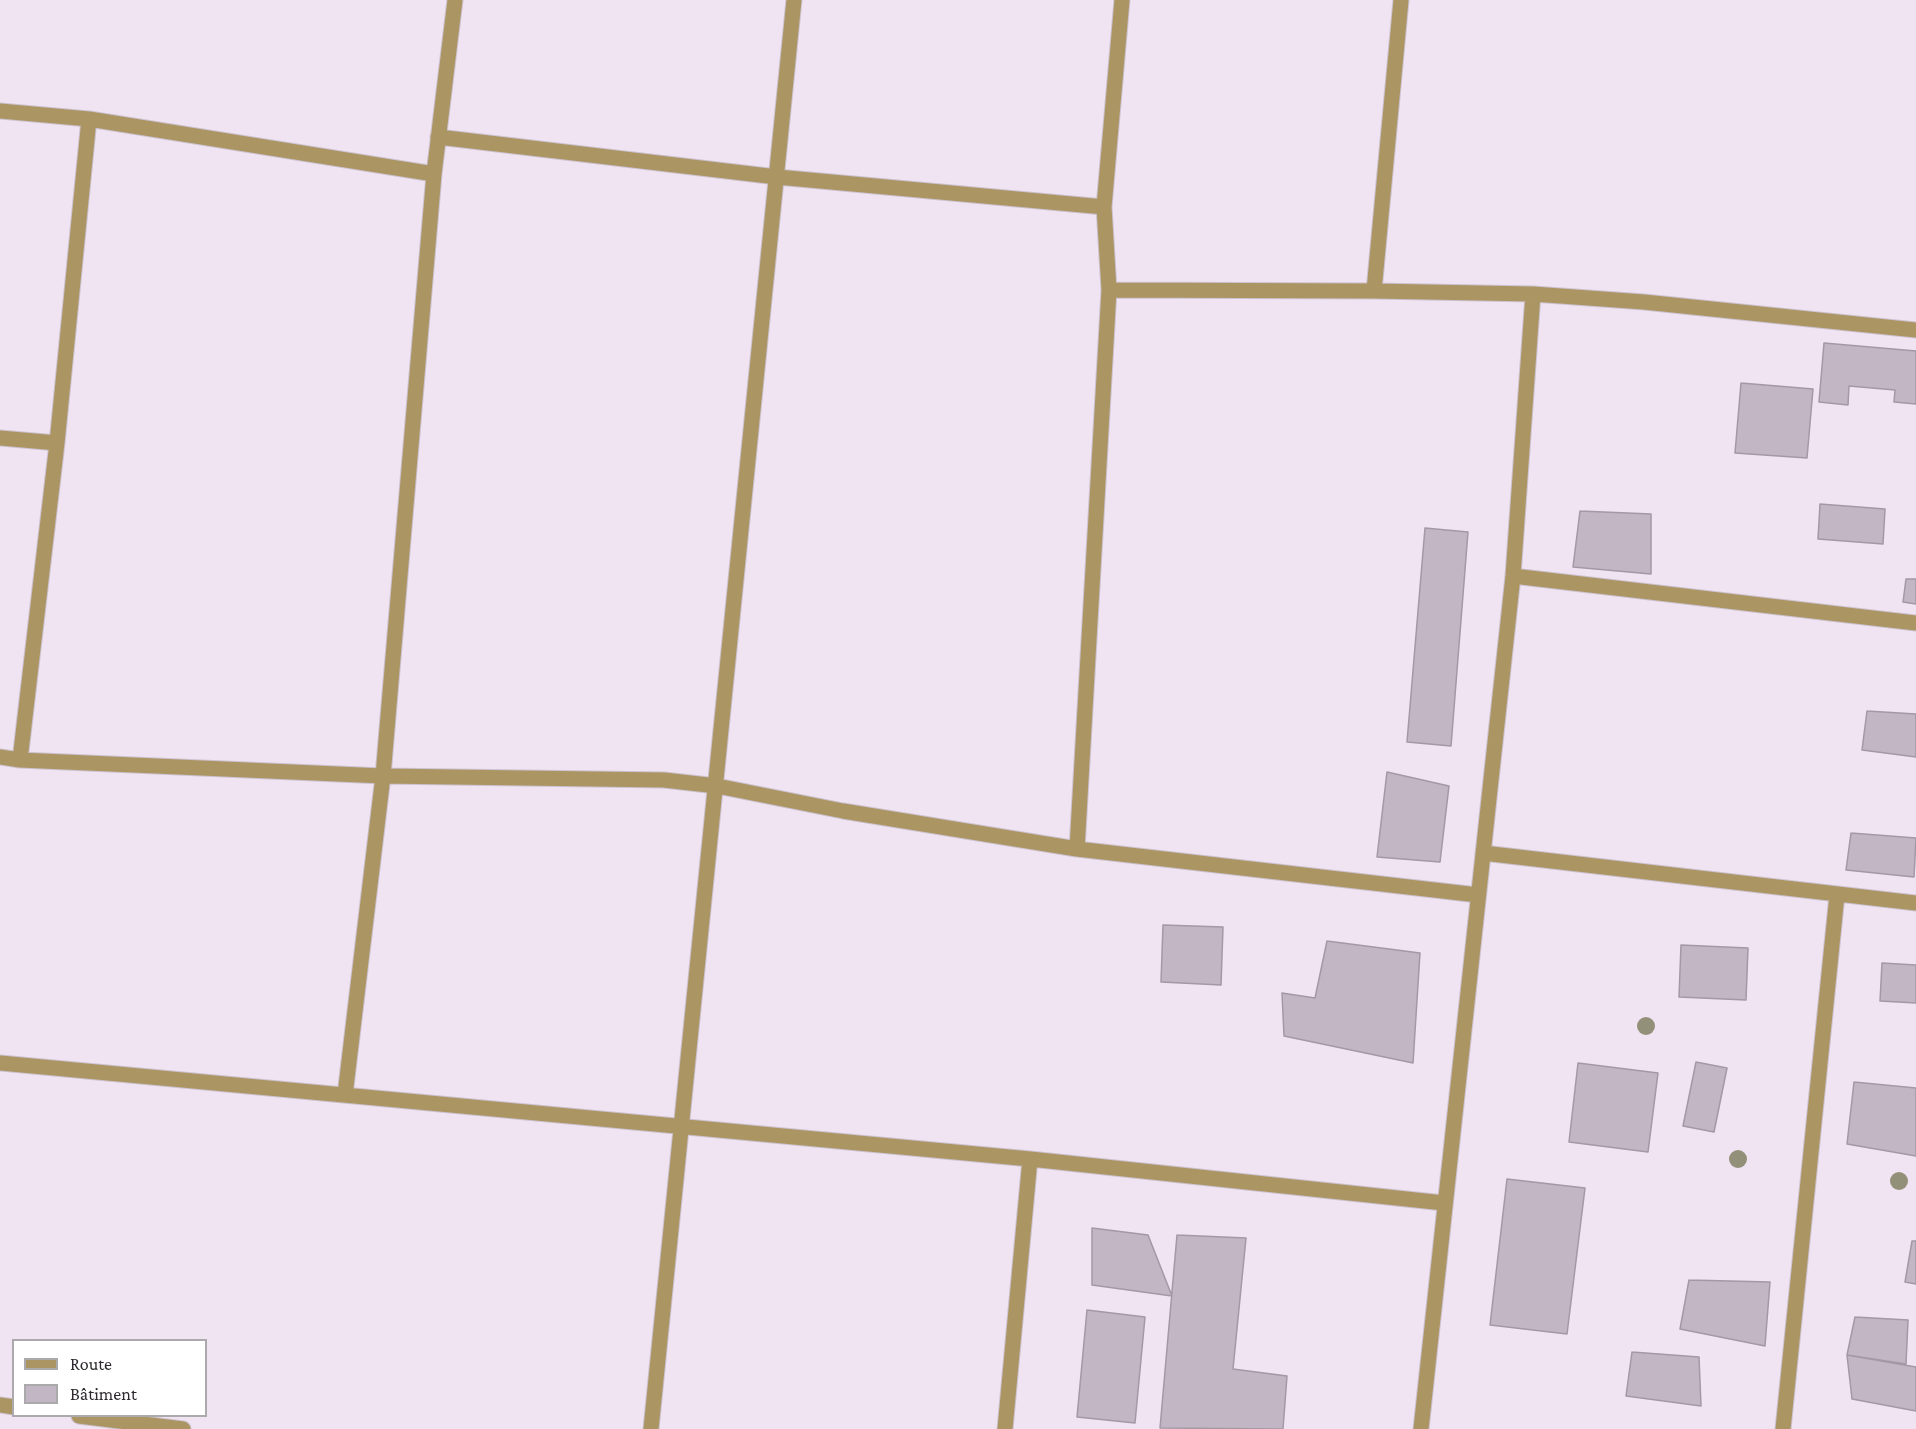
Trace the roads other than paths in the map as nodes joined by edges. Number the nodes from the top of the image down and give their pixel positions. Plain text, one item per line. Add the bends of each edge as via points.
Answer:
1 (455, 0) edge
2 (794, 0) edge
3 (1122, 0) edge
4 (1401, 0) edge
5 (0, 111) edge
6 (89, 119) junction
7 (438, 137) junction
8 (434, 174) junction
9 (777, 177) junction
10 (1104, 207) junction
11 (1109, 290) junction
12 (1374, 291) junction
13 (1533, 294) junction
14 (1916, 330) edge
15 (0, 438) edge
16 (57, 443) junction
17 (1513, 576) junction
18 (1916, 623) edge
19 (0, 757) edge
20 (20, 760) junction
21 (383, 776) junction
22 (717, 786) junction
23 (1077, 849) junction
24 (1483, 853) junction
25 (1478, 895) junction
26 (1836, 895) junction
27 (1916, 903) edge
28 (0, 1063) edge
29 (345, 1095) junction
30 (682, 1128) junction
31 (1030, 1160) junction
32 (1444, 1203) junction
33 (87, 1417) edge
34 (183, 1429) edge
35 (651, 1429) edge
36 (1005, 1429) edge
37 (1421, 1429) edge
38 (1783, 1429) edge

1 - 7 street
2 - 9 street
3 - 10 street
4 - 12 street
5 - 6 street
6 - 8 street
6 - 16 street
7 - 8 street
7 - 9 street
8 - 21 street
9 - 10 street
9 - 22 street
10 - 11 street
11 - 12 street
11 - 23 street
12 - 13 street
13 - 14 street
13 - 17 street
15 - 16 street
16 - 20 street
17 - 18 street
17 - 24 street
19 - 20 street
20 - 21 street
21 - 22 street via 664,780
21 - 29 street
22 - 23 street
22 - 30 street
23 - 25 street
24 - 25 street
24 - 26 street
25 - 32 street
26 - 27 street
26 - 38 street
28 - 29 street
29 - 30 street
30 - 31 street
30 - 35 street
31 - 32 street
31 - 36 street
32 - 37 street
33 - 34 street

